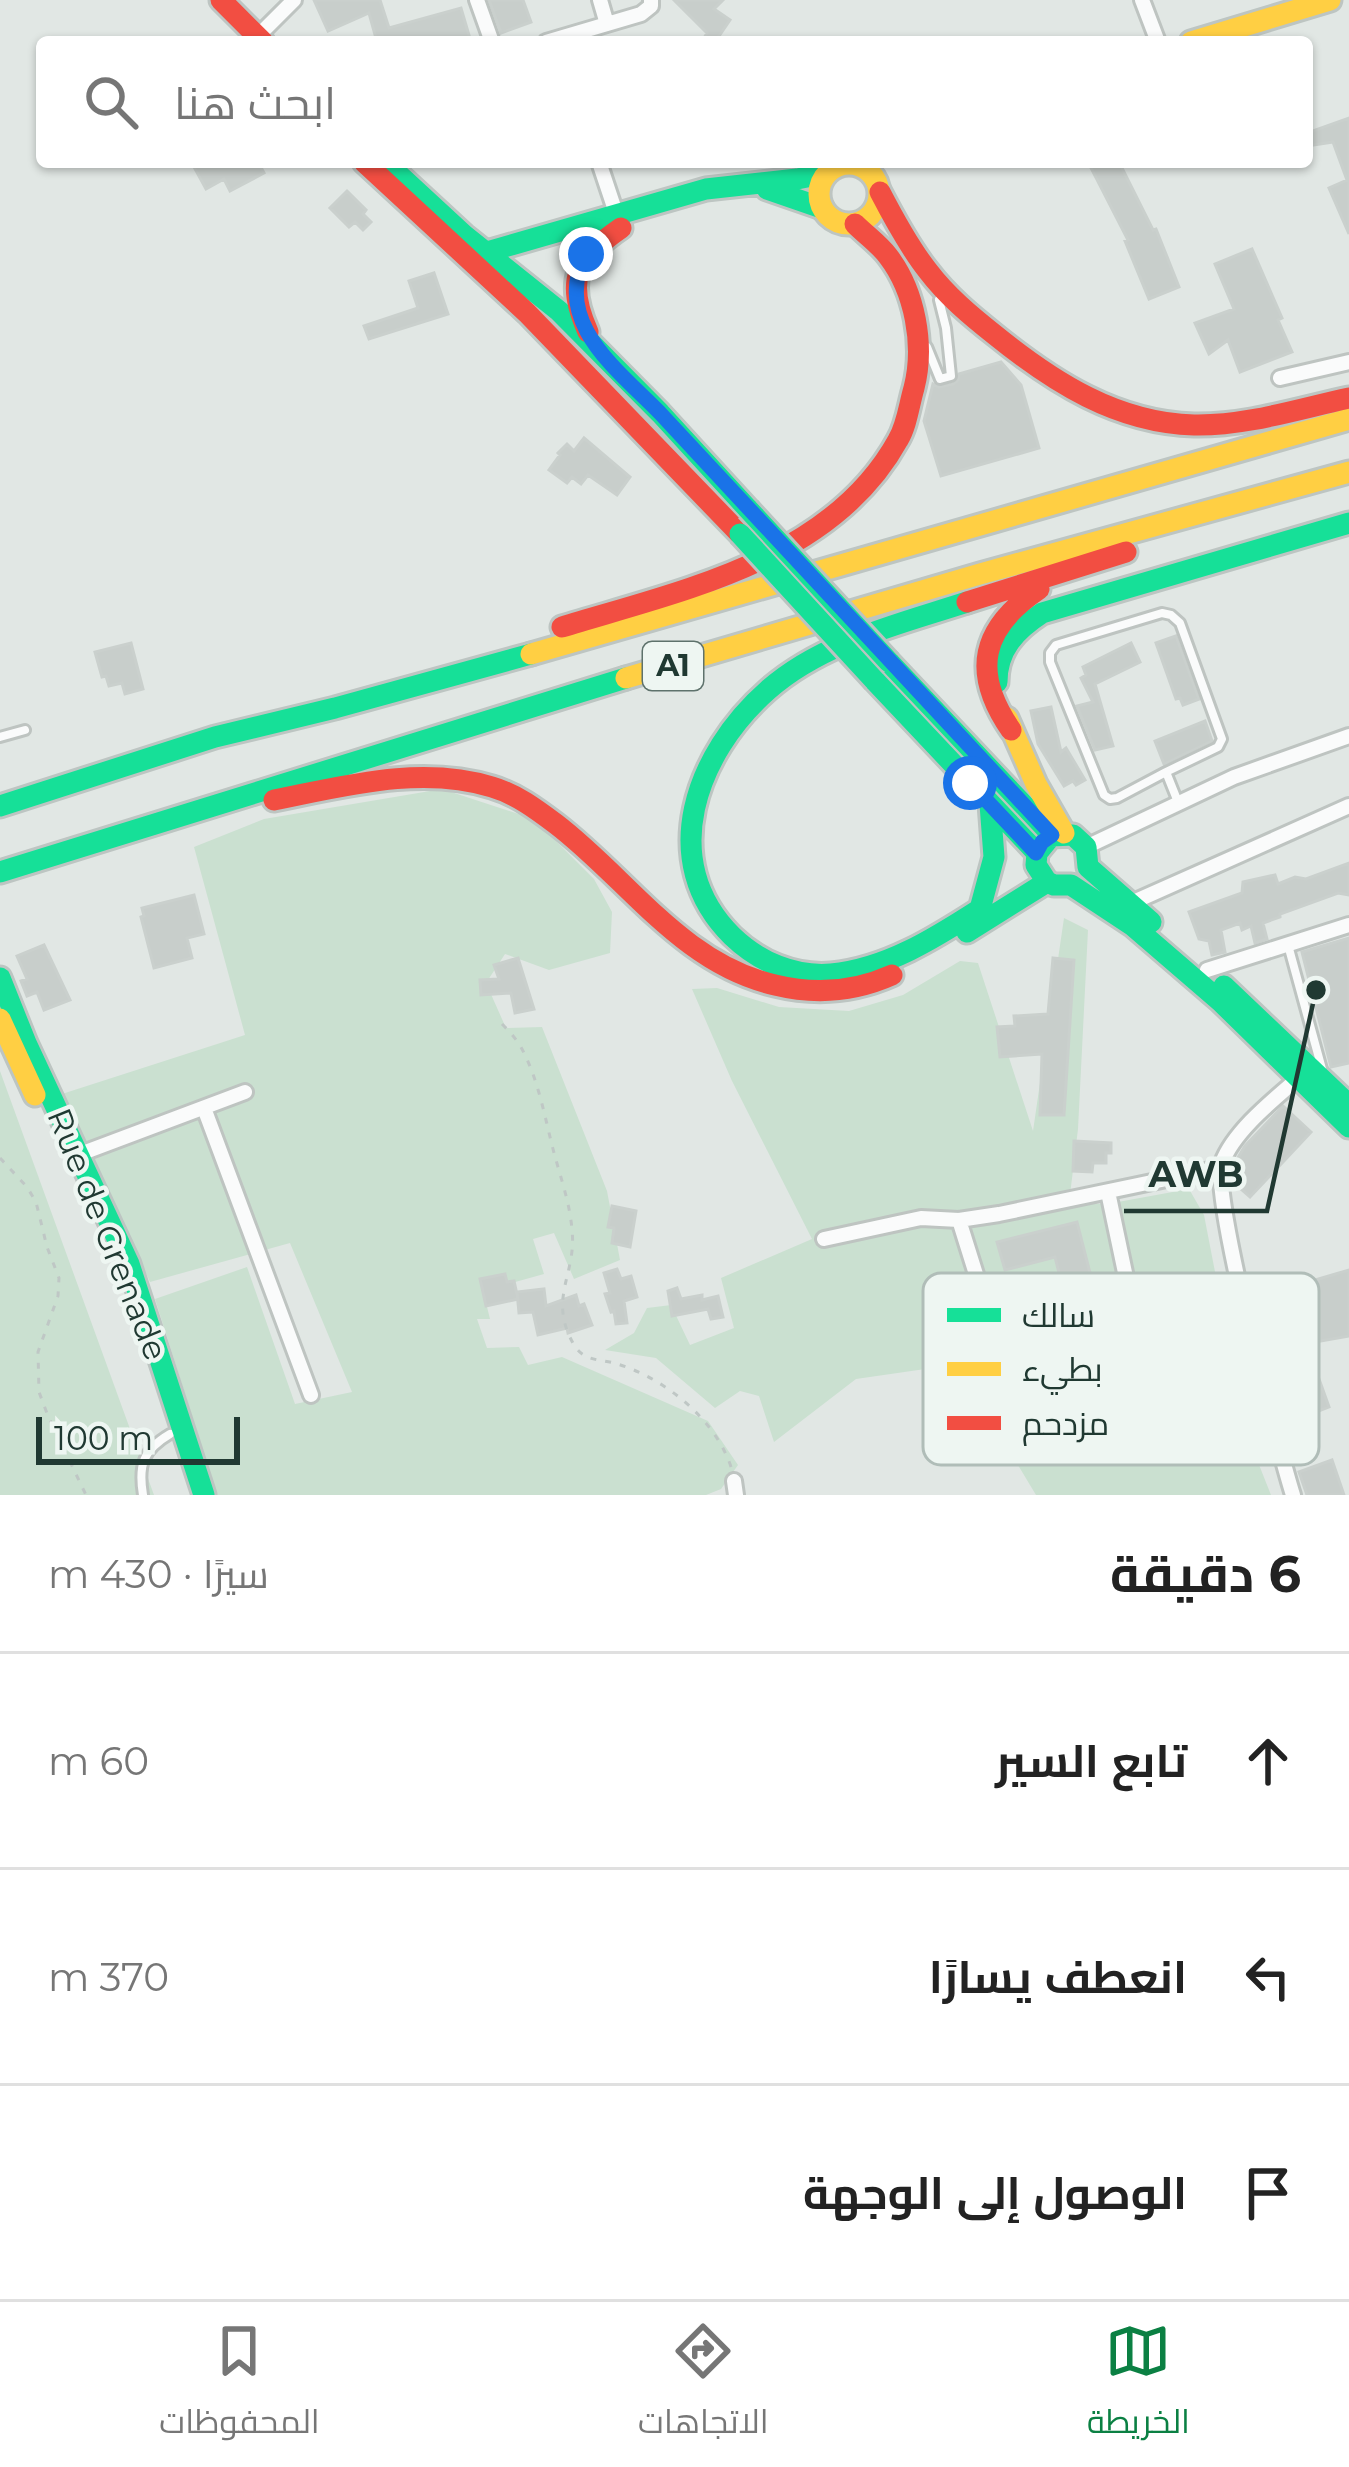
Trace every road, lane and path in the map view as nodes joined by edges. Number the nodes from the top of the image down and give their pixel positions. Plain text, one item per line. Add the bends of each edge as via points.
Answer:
1 (202, 0) edge
2 (221, 0) edge
3 (294, 0) edge
4 (477, 0) edge
5 (600, 0) edge
6 (651, 0) edge
7 (1142, 0) edge
8 (1330, 0) edge
9 (607, 24) junction
10 (248, 36) edge
11 (250, 36) edge
12 (259, 36) edge
13 (490, 36) edge
14 (566, 36) edge
15 (1156, 36) edge
16 (1211, 36) edge
17 (371, 168) edge
18 (392, 168) edge
19 (601, 168) edge
20 (835, 168) edge
21 (827, 173) junction
22 (881, 178) edge
23 (822, 208) junction
24 (619, 222) junction
25 (855, 224) junction
26 (482, 260) junction
27 (933, 277) junction
28 (913, 313) junction
29 (596, 348) junction
30 (1349, 362) edge
31 (1280, 378) dead end
32 (1349, 398) edge
33 (1349, 419) edge
34 (1349, 472) edge
35 (1262, 497) junction
36 (1349, 523) edge
37 (1078, 567) junction
38 (25, 730) dead end
39 (1011, 730) junction
40 (1349, 736) edge
41 (0, 737) edge
42 (215, 737) junction
43 (1166, 772) junction
44 (1178, 802) junction
45 (990, 804) junction
46 (0, 806) edge
47 (1349, 806) edge
48 (158, 823) junction
49 (1058, 834) junction
50 (1087, 857) junction
51 (1040, 867) junction
52 (0, 872) edge
53 (1071, 885) junction
54 (1129, 904) junction
55 (980, 908) junction
56 (1349, 925) edge
57 (1288, 943) junction
58 (1207, 970) junction
59 (0, 978) edge
60 (0, 1019) edge
61 (502, 1024) dead end
62 (1328, 1088) edge
63 (245, 1092) dead end
64 (203, 1108) junction
65 (1349, 1127) edge
66 (74, 1157) junction
67 (0, 1158) edge
68 (1219, 1168) junction
69 (1108, 1192) junction
70 (959, 1220) junction
71 (824, 1239) dead end
72 (976, 1273) edge
73 (1125, 1273) edge
74 (1238, 1273) edge
75 (311, 1395) dead end
76 (170, 1434) junction
77 (1284, 1465) edge
78 (735, 1488) edge
79 (86, 1495) edge
80 (143, 1495) edge
81 (189, 1495) edge
82 (204, 1495) edge
83 (1293, 1495) edge

1 - 10 main road
2 - 11 main road
3 - 12 street
4 - 13 street
5 - 9 street
6 - 9 street via 641,14
7 - 15 street
8 - 16 main road
9 - 14 street
17 - 26 main road
18 - 26 main road
19 - 24 street
20 - 21 main road
21 - 23 main road
21 - 24 main road via 722,186
22 - 25 main road via 878,205
22 - 27 main road via 908,243
23 - 24 main road via 772,189 740,190
23 - 25 main road
24 - 26 main road
24 - 29 main road via 586,254 575,280 577,310
25 - 28 main road via 890,258
26 - 29 main road via 560,311
26 - 45 main road, bridge
27 - 28 lane via 951,376 940,379
27 - 32 main road via 1038,370 1113,412 1224,424
28 - 42 main road via 917,368 902,437 874,482 787,548
29 - 49 main road, bridge
30 - 31 street
33 - 42 main road, A1
34 - 35 main road, A1
35 - 37 main road via 1205,528
35 - 48 main road, A1
36 - 39 main road via 1026,623 996,670
37 - 39 main road via 1019,601 991,637 988,689
37 - 55 main road via 827,650 788,674 734,724 692,816 690,851 704,908 736,942 788,971 861,968
38 - 41 lane
39 - 49 main road
40 - 44 street
42 - 46 main road, A1
43 - 43 lane via 1117,798 1104,795 1050,662 1056,645 1162,613 1180,622 1222,739
43 - 44 lane
44 - 50 street
45 - 51 main road
45 - 55 main road via 994,867
47 - 54 street
48 - 51 main road via 411,777 490,786 566,829 701,956 752,981 811,992 886,978
48 - 52 main road, A1
49 - 50 main road via 1073,835
49 - 51 main road via 1042,842
50 - 53 main road via 1085,875
50 - 54 main road
51 - 53 main road via 1054,885
51 - 55 main road
53 - 62 main road
54 - 58 main road
56 - 57 street
57 - 58 street
57 - 62 lane
58 - 62 main road
59 - 66 main road, Rue de Grenade
60 - 66 main road, Rue de Grenade
61 - 78 path via 530,1066 565,1192 572,1256 561,1297 573,1342 585,1357 646,1377 685,1404 721,1444
62 - 65 main road
62 - 68 street via 1238,1135
63 - 64 street
64 - 66 street
64 - 75 street
66 - 76 main road, Rue de Grenade
66 - 82 main road, Rue de Grenade via 139,1292
67 - 79 path via 32,1194 58,1278 38,1352 39,1391
68 - 69 street
68 - 74 street
69 - 70 street
69 - 73 street
70 - 71 street via 926,1217
70 - 72 street
76 - 80 lane via 140,1467
76 - 81 main road, Rue de Grenade
77 - 83 street

